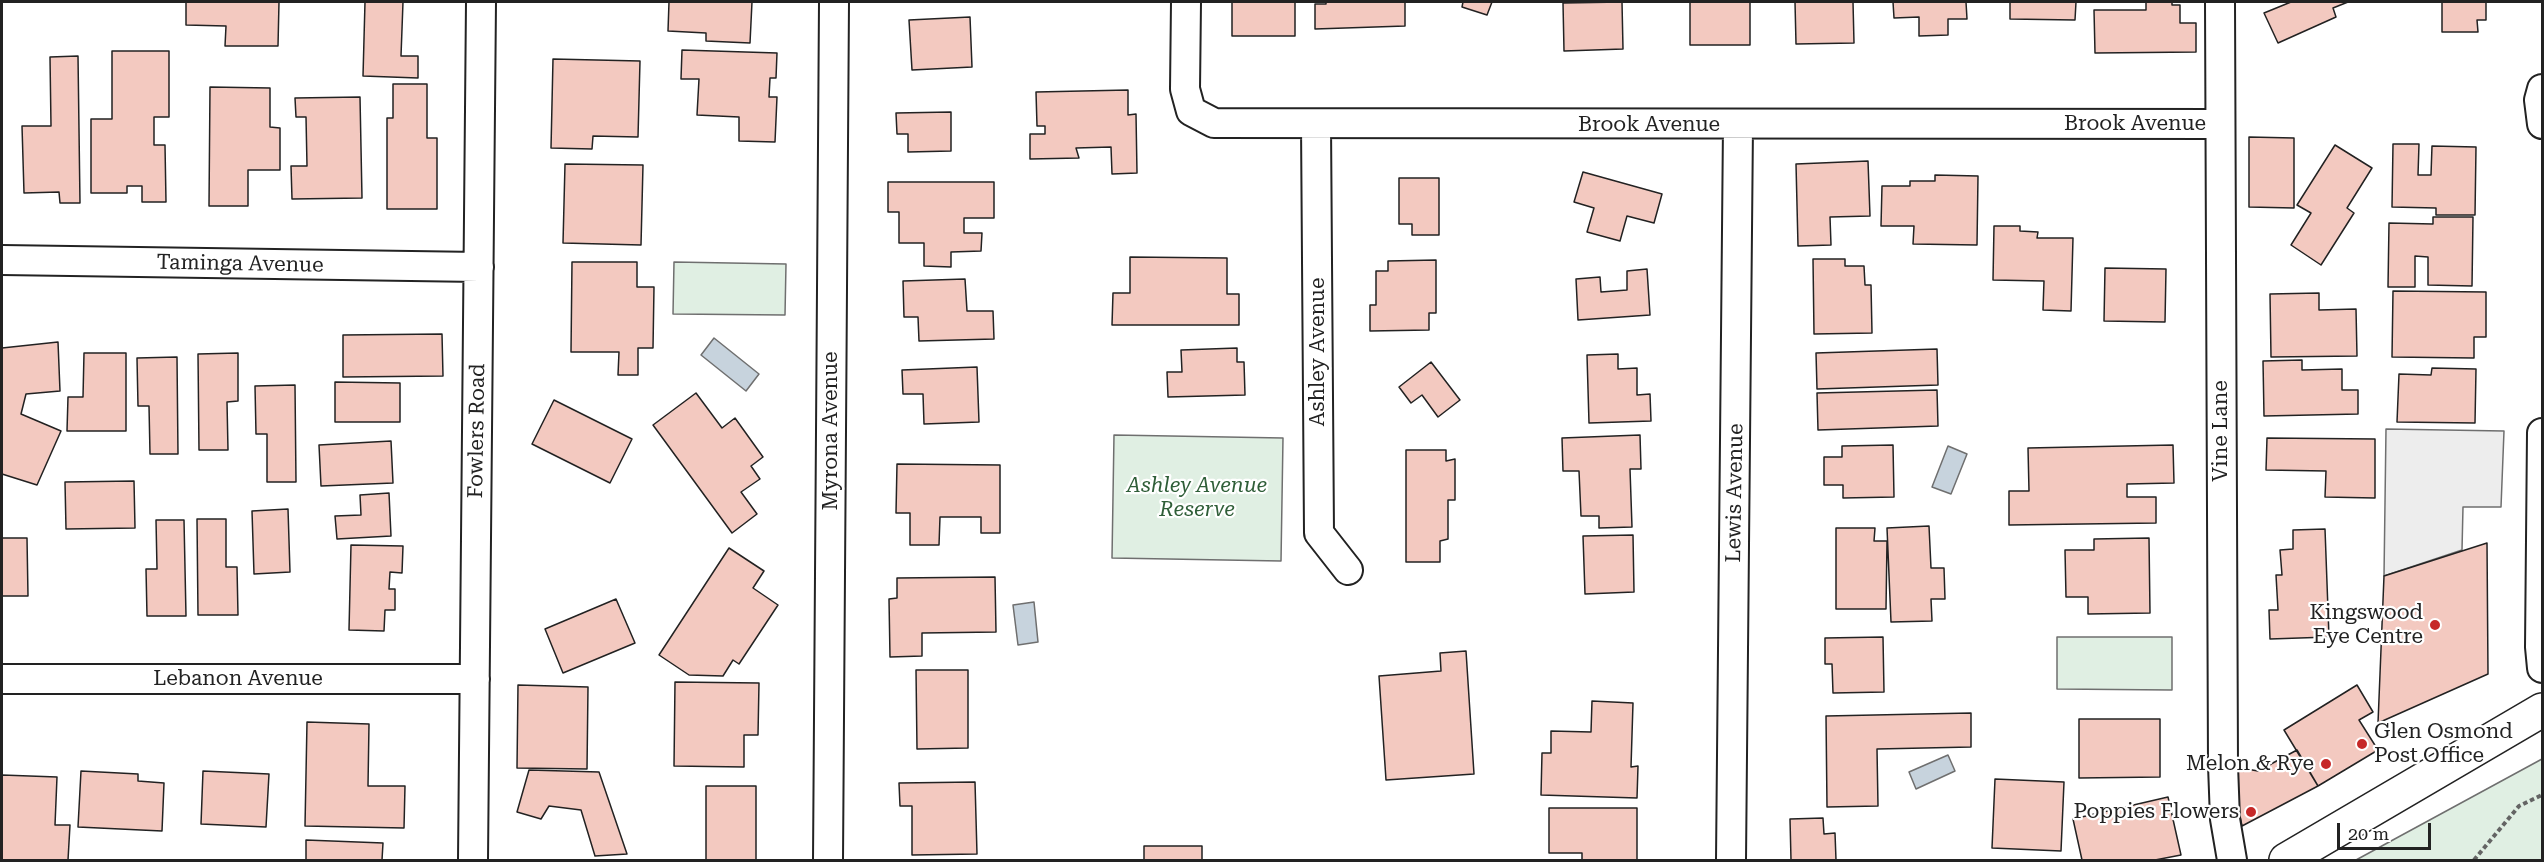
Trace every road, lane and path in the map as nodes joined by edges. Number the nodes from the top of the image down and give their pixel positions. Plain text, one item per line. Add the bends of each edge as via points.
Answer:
1 (481, 2) edge
2 (834, 2) edge
3 (1186, 2) edge
4 (2220, 2) edge
5 (2542, 89) edge
6 (2542, 123) edge
7 (1316, 124) junction
8 (1738, 124) junction
9 (2220, 124) junction
10 (2, 260) edge
11 (479, 267) junction
12 (2542, 433) edge
13 (1348, 570) dead end
14 (2542, 668) edge
15 (2, 679) edge
16 (475, 679) junction
17 (2542, 710) edge
18 (2542, 795) edge
19 (473, 861) edge
20 (828, 861) edge
21 (1731, 861) edge
22 (2232, 861) edge
23 (2286, 861) edge
24 (2474, 861) edge

1 - 11 street, Fowlers Road
2 - 20 street, Myrona Avenue
3 - 7 street, Brook Avenue via 1185,89 1191,111 1214,123
4 - 9 street, Vine Lane
5 - 6 street
7 - 8 street, Brook Avenue
7 - 13 street, Ashley Avenue via 1319,533
8 - 9 street, Brook Avenue
8 - 21 street, Lewis Avenue
9 - 22 street, Vine Lane via 2223,765 2225,819
10 - 11 street, Taminga Avenue
11 - 16 street, Fowlers Road
12 - 14 street
15 - 16 street, Lebanon Avenue
16 - 19 street, Fowlers Road
17 - 23 highway
18 - 24 path via 2519,806

